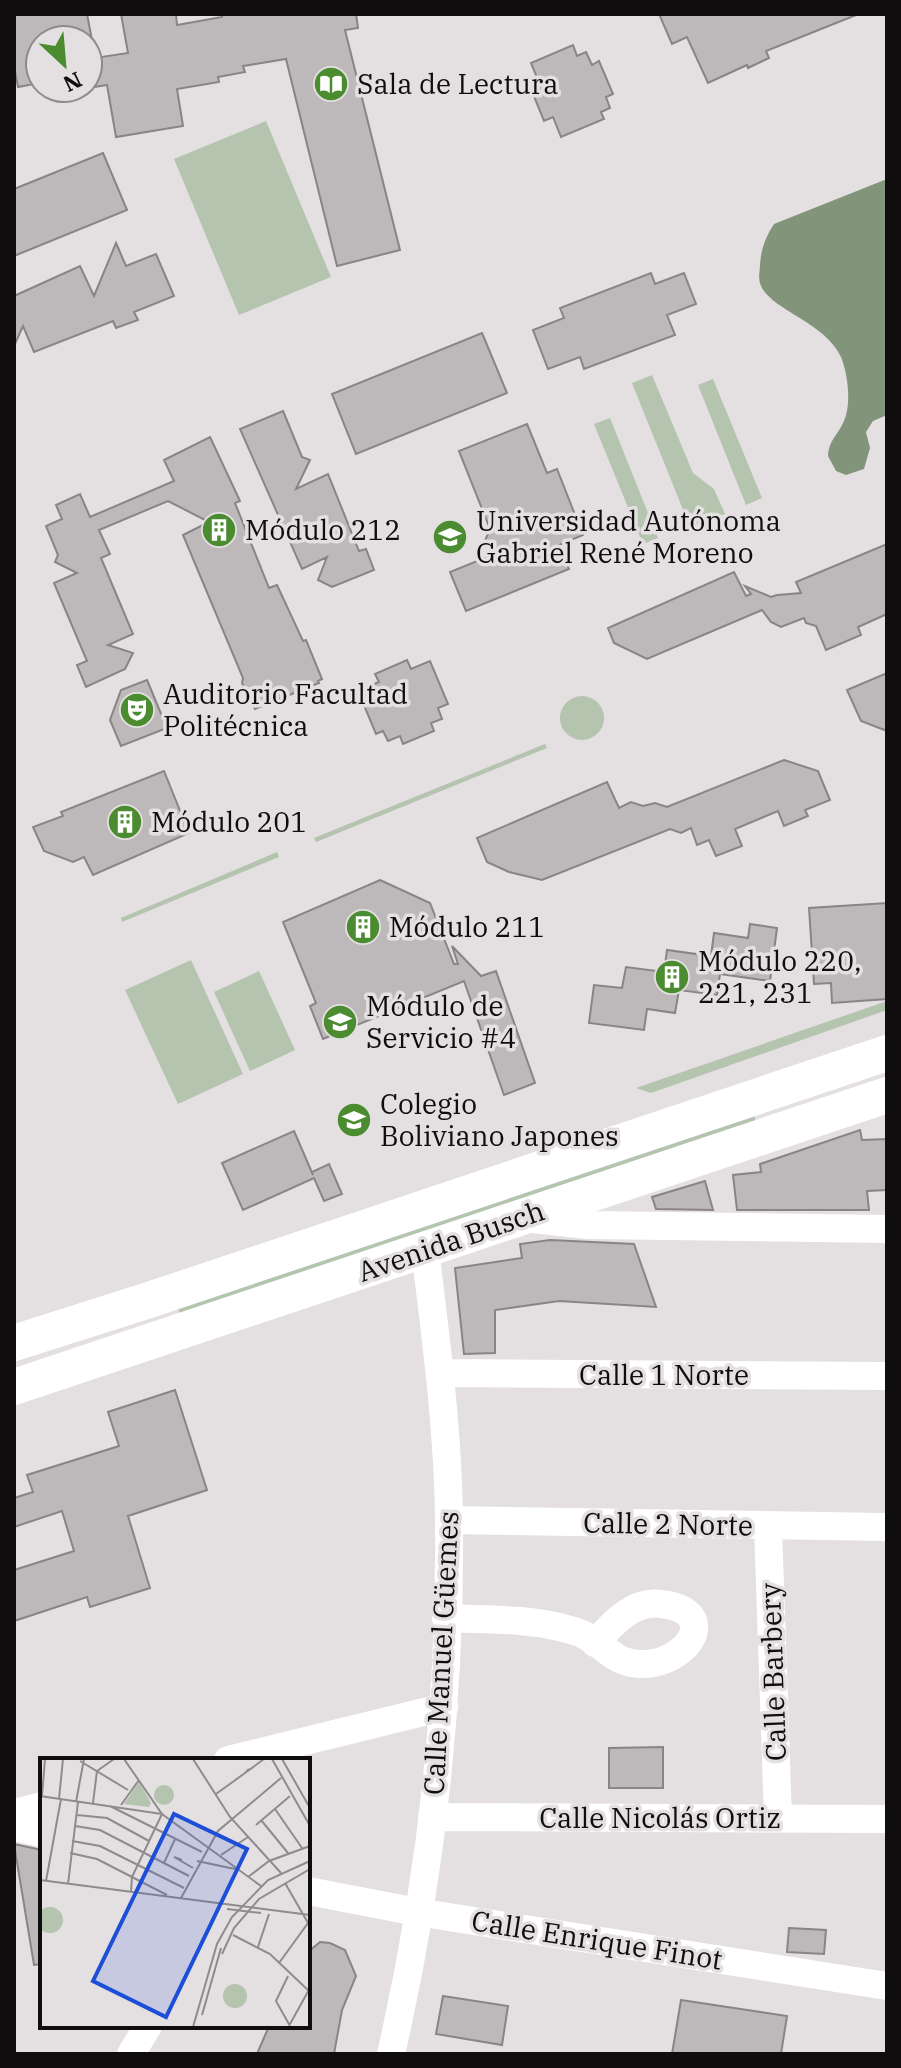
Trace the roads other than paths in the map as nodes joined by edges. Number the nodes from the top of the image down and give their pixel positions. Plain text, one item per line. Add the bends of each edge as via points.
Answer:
1 (887, 1053) edge
2 (758, 1095) junction
3 (887, 1095) edge
4 (771, 1133) junction
5 (617, 1184) junction
6 (520, 1217) junction
7 (625, 1225) junction
8 (887, 1229) edge
9 (425, 1250) junction
10 (149, 1300) junction
11 (14, 1343) edge
12 (441, 1373) junction
13 (53, 1374) junction
14 (887, 1376) edge
15 (14, 1387) edge
16 (449, 1520) junction
17 (768, 1526) junction
18 (887, 1527) edge
19 (446, 1618) junction
20 (595, 1643) dead end
21 (444, 1707) junction
22 (236, 1758) edge
23 (40, 1806) edge
24 (14, 1813) edge
25 (432, 1817) junction
26 (778, 1818) junction
27 (887, 1819) edge
28 (14, 1827) edge
29 (40, 1833) edge
30 (310, 1891) edge
31 (417, 1912) junction
32 (887, 1986) edge
33 (147, 2028) edge
34 (131, 2054) edge
35 (391, 2054) edge

1 - 2 main road, Avenida Busch
2 - 4 main road
2 - 10 main road, Avenida Busch
3 - 4 main road, Avenida Busch
4 - 5 main road, Avenida Busch
5 - 6 main road, Avenida Busch
5 - 7 street via 611,1207
6 - 7 street
6 - 9 main road, Avenida Busch
7 - 8 street
9 - 12 street, Calle Manuel Güemes
9 - 13 main road, Avenida Busch
10 - 11 main road, Avenida Busch
10 - 13 main road via 154,1320 146,1333 79,1354
12 - 14 street, Calle 1 Norte
12 - 16 street, Calle Manuel Güemes
13 - 15 main road, Avenida Busch
16 - 17 street, Calle 2 Norte
16 - 19 street, Calle Manuel Güemes
17 - 18 street, Calle 2 Norte
17 - 26 street, Calle Barbery
19 - 20 street via 561,1627
19 - 21 street, Calle Manuel Güemes
21 - 22 street
21 - 25 street, Calle Manuel Güemes
23 - 24 street
25 - 26 street, Calle Nicolás Ortiz
25 - 31 street, Calle Manuel Güemes
26 - 27 street, Calle Nicolás Ortiz
28 - 29 street
30 - 31 street, Calle Enrique Finot
31 - 32 street, Calle Enrique Finot
31 - 35 street, Calle Manuel Güemes
33 - 34 street

